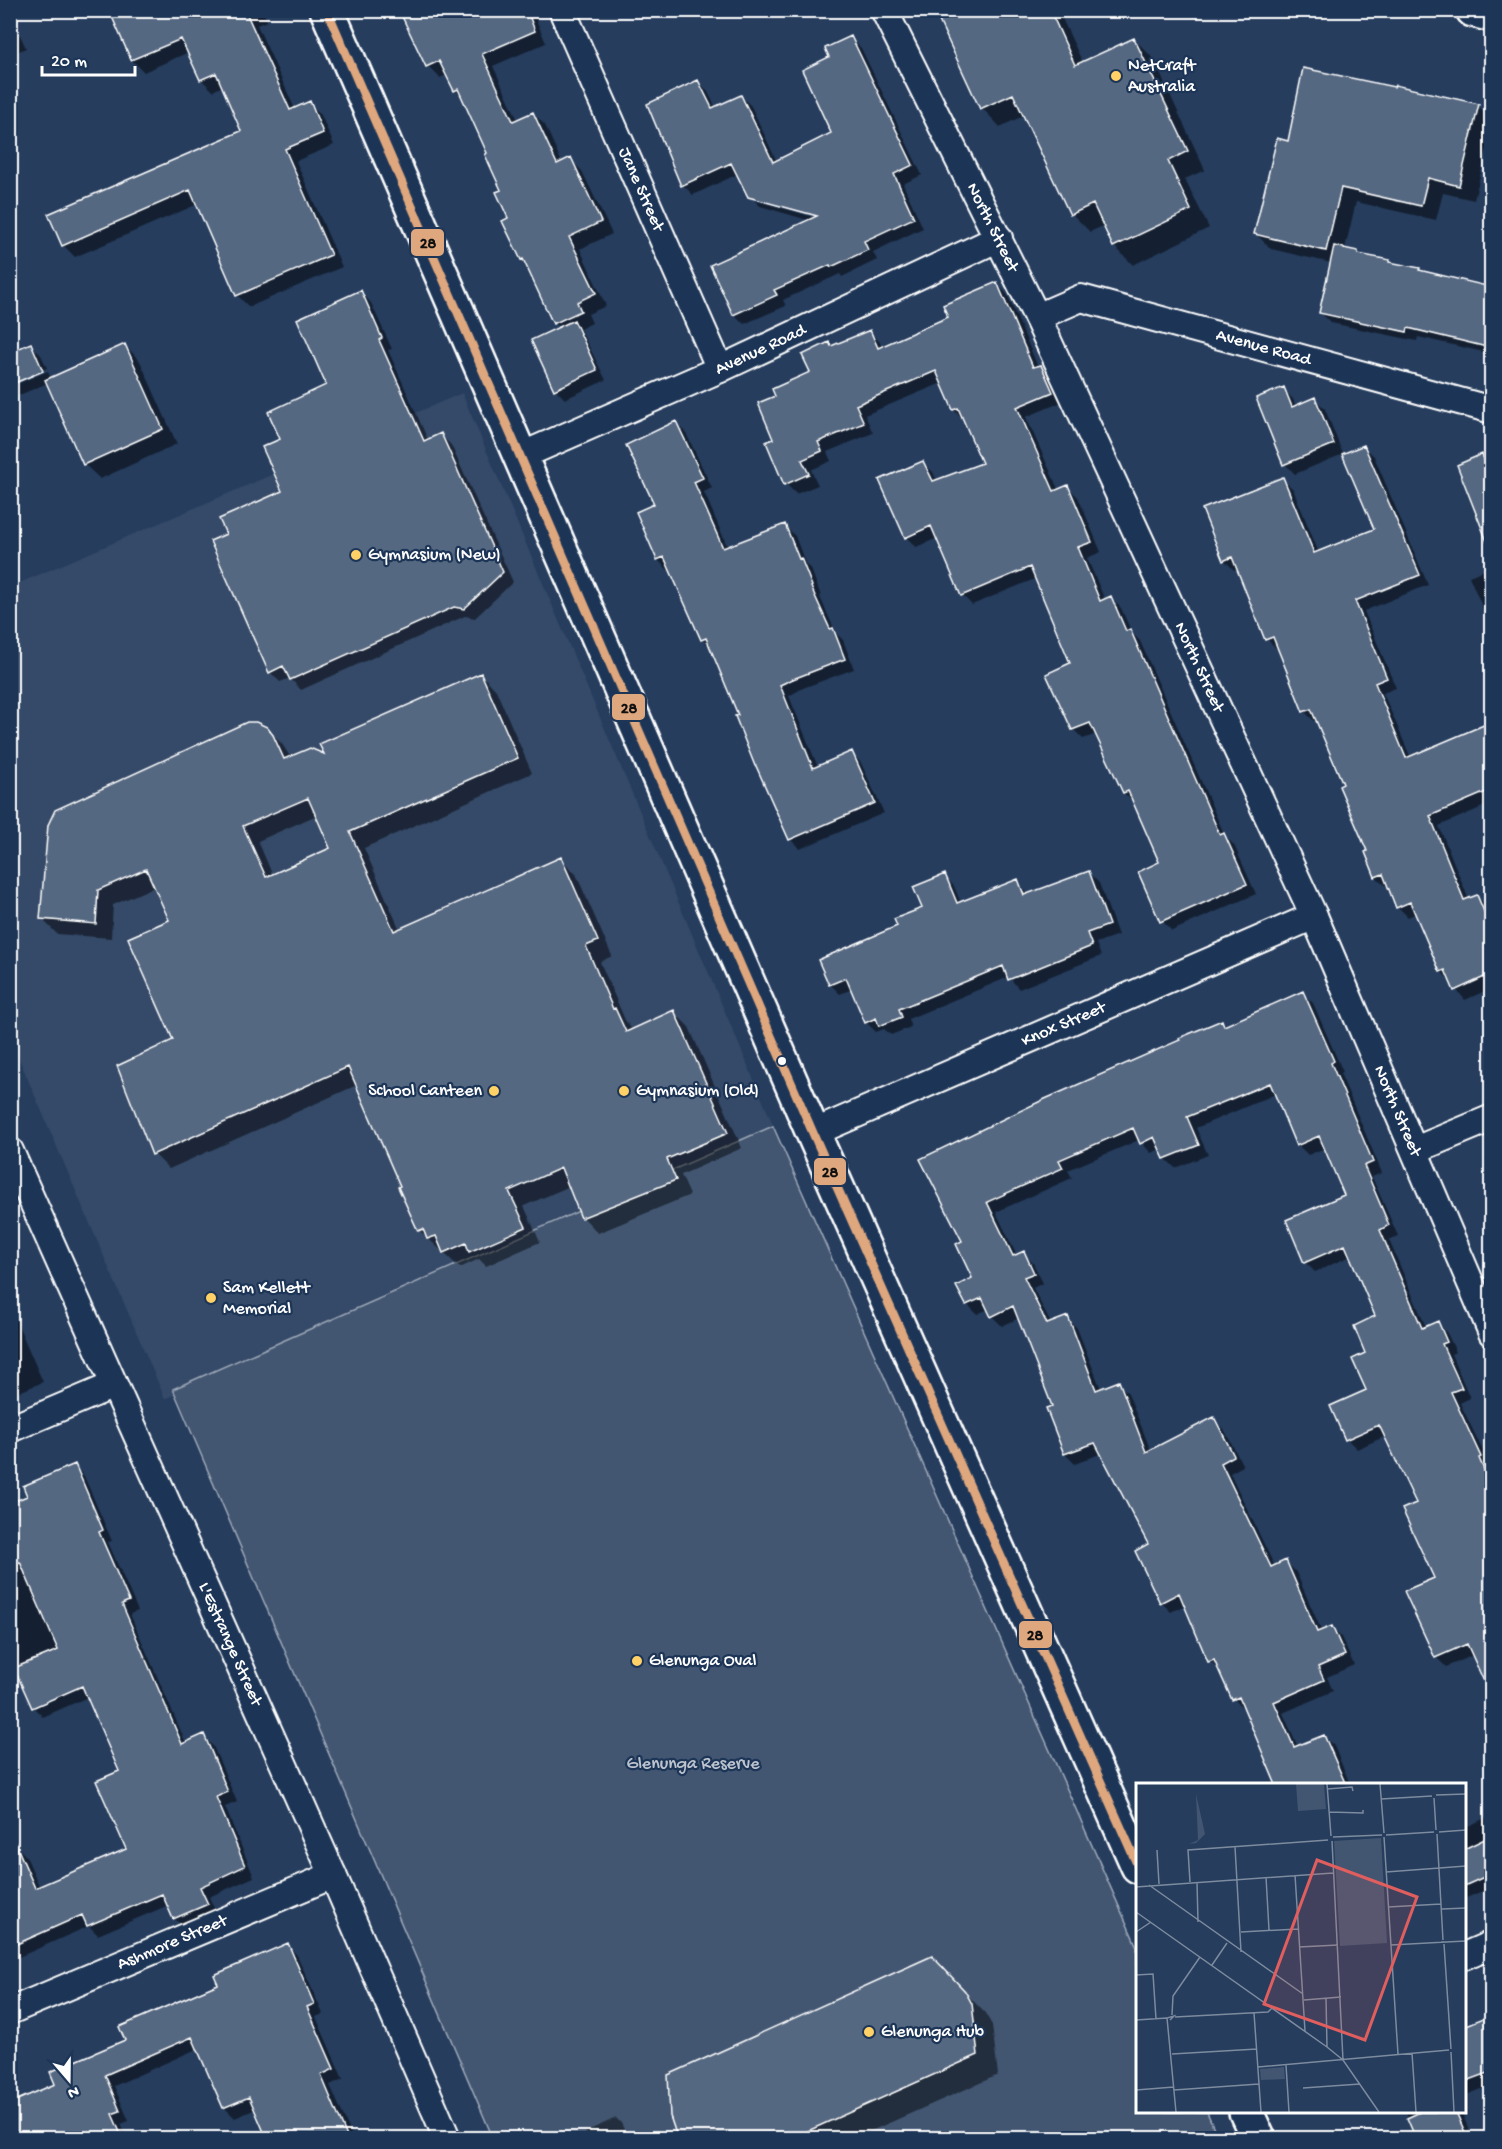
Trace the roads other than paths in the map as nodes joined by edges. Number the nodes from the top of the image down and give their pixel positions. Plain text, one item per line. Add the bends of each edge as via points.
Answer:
1 (327, 10) edge
2 (562, 10) edge
3 (884, 10) edge
4 (1473, 10) edge
5 (1491, 15) edge
6 (999, 238) junction
7 (1037, 317) junction
8 (720, 369) junction
9 (1491, 410) edge
10 (521, 456) junction
11 (1314, 916) junction
12 (1491, 1118) edge
13 (813, 1133) junction
14 (1415, 1150) junction
15 (10, 1151) edge
16 (1491, 1333) edge
17 (114, 1385) junction
18 (10, 1430) edge
19 (1136, 1864) edge
20 (333, 1875) junction
21 (1491, 1944) edge
22 (1466, 1955) edge
23 (10, 2011) edge
24 (1246, 2113) edge
25 (447, 2139) edge
26 (1258, 2139) edge

1 - 10 main road
2 - 8 street, Jane Street
3 - 6 street, North Street
4 - 5 main road
6 - 7 street, North Street
6 - 8 street, Avenue Road
7 - 9 street, Avenue Road via 1081,297
7 - 11 street, North Street
8 - 10 street, Avenue Road
10 - 13 main road
11 - 13 street, Knox Street
11 - 14 street, North Street
12 - 14 street
13 - 19 main road
14 - 16 street, North Street
15 - 17 street, L'Estrange Street
17 - 18 street
17 - 20 street, L'Estrange Street
20 - 23 street, Ashmore Street
20 - 25 street, L'Estrange Street
21 - 22 street
24 - 26 main road

